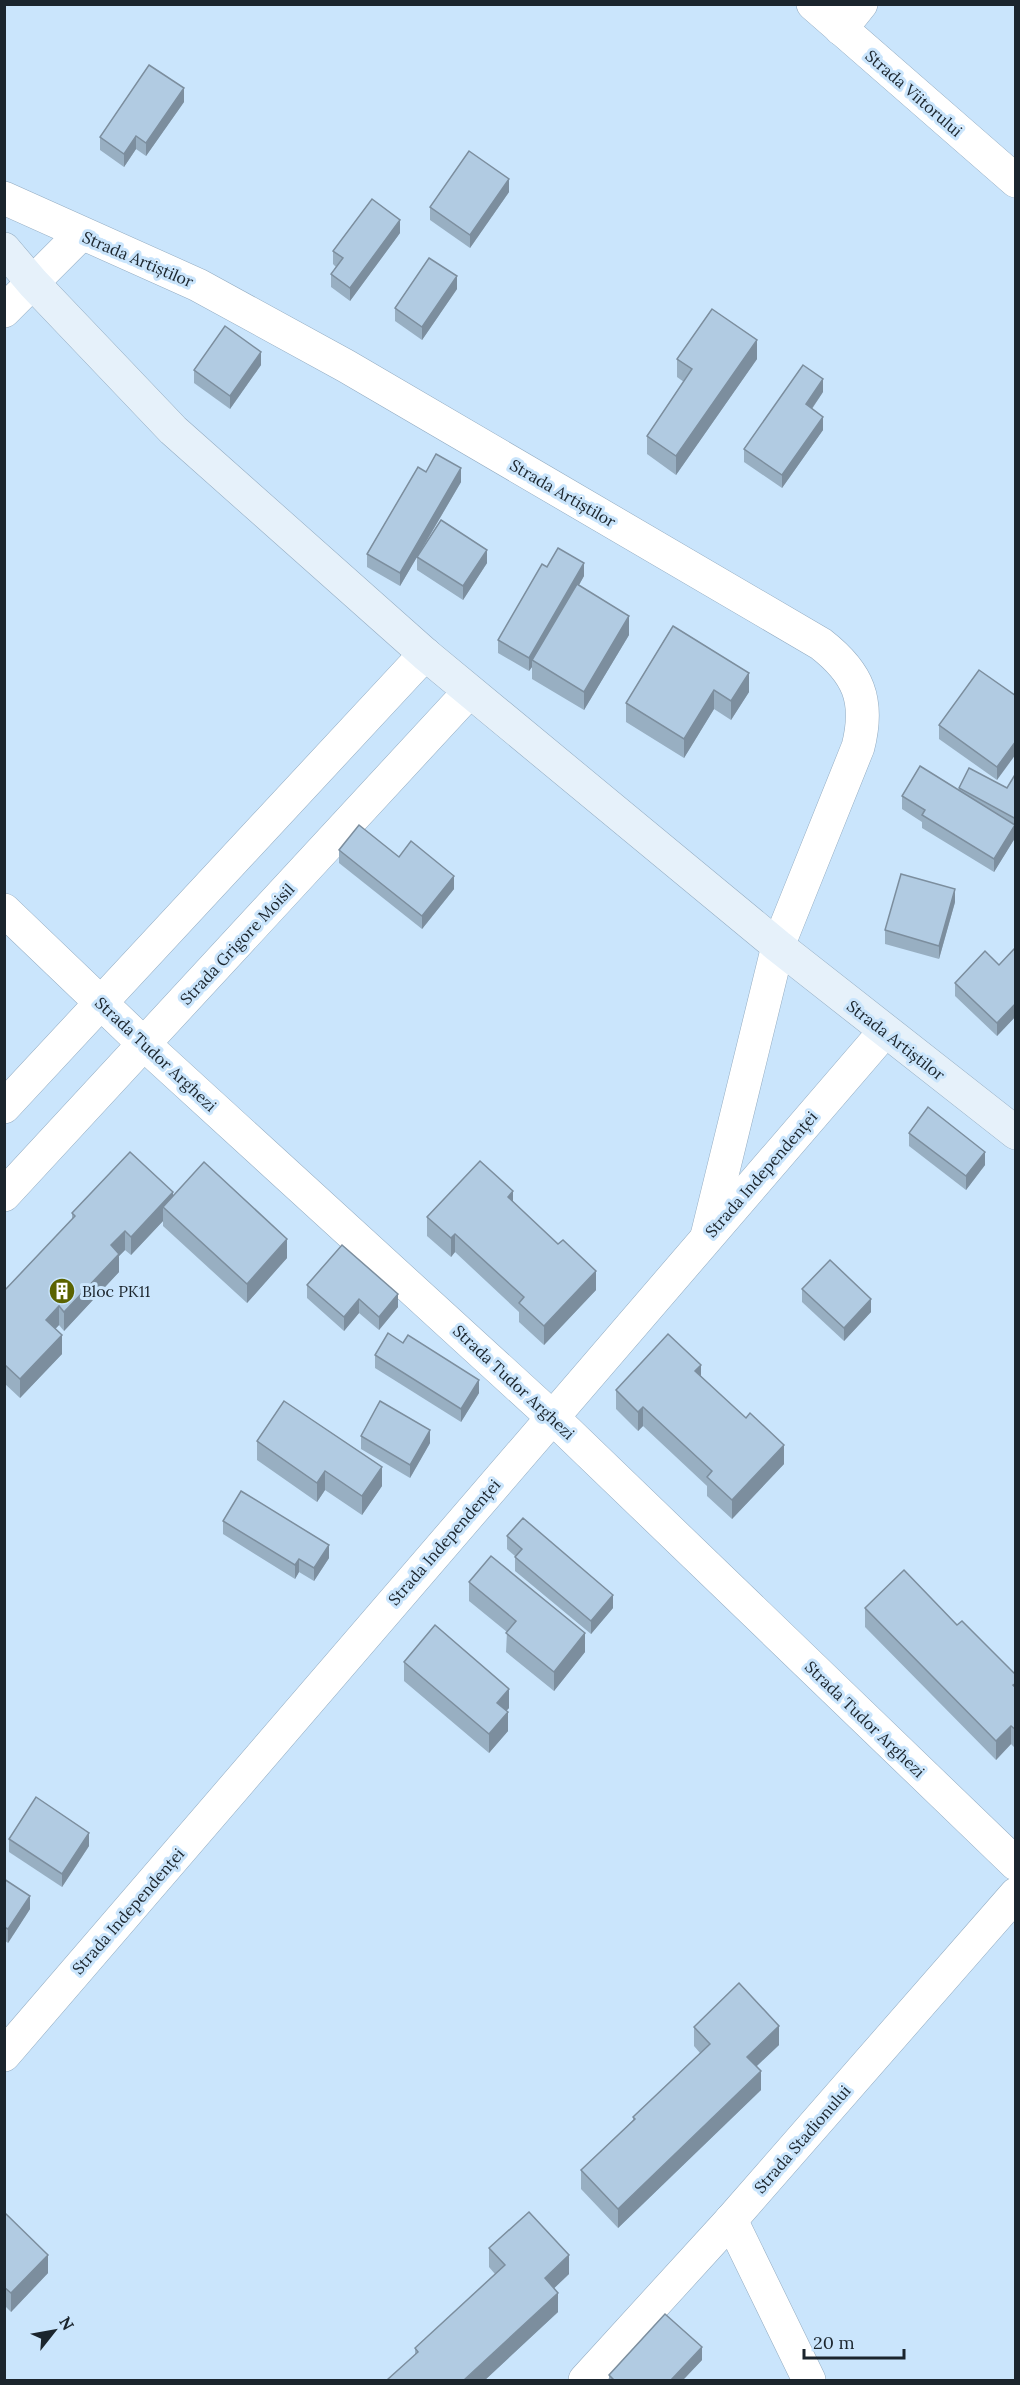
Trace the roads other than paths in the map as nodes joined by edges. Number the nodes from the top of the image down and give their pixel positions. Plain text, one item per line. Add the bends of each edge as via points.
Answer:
1 (813, 4) edge
2 (851, 17) edge
3 (1016, 181) edge
4 (4, 198) edge
5 (81, 234) junction
6 (4, 249) edge
7 (33, 283) junction
8 (4, 311) edge
9 (425, 654) junction
10 (469, 692) junction
11 (4, 910) edge
12 (778, 946) junction
13 (101, 1003) junction
14 (885, 1031) junction
15 (145, 1045) junction
16 (4, 1107) edge
17 (1016, 1133) edge
18 (4, 1195) edge
19 (707, 1236) junction
20 (552, 1416) junction
21 (1016, 1864) edge
22 (1016, 1894) edge
23 (4, 2055) edge
24 (731, 2220) junction
25 (585, 2380) edge
26 (809, 2380) edge

1 - 2 street, Strada Viitorului
2 - 3 street, Strada Viitorului
4 - 5 street, Strada Artiștilor
5 - 7 street
5 - 12 street, Strada Artiștilor via 198,285 346,366 821,644 842,660 862,701 863,726
6 - 7 street, Strada Artiștilor
7 - 8 street
7 - 9 street, Strada Artiștilor via 173,430
9 - 10 street, Strada Artiștilor
9 - 13 street
10 - 12 street, Strada Artiștilor
10 - 15 street, Strada Grigore Moisil
11 - 13 street, Strada Tudor Arghezi
12 - 14 street, Strada Artiștilor
12 - 19 street
13 - 15 street, Strada Tudor Arghezi
13 - 16 street
14 - 17 street, Strada Artiștilor
14 - 19 street, Strada Independenței
15 - 18 street, Strada Grigore Moisil
15 - 20 street, Strada Tudor Arghezi
19 - 20 street, Strada Independenței
20 - 21 street, Strada Tudor Arghezi
20 - 23 street, Strada Independenței
22 - 24 street, Strada Stadionului
24 - 25 street, Strada Stadionului
24 - 26 street

